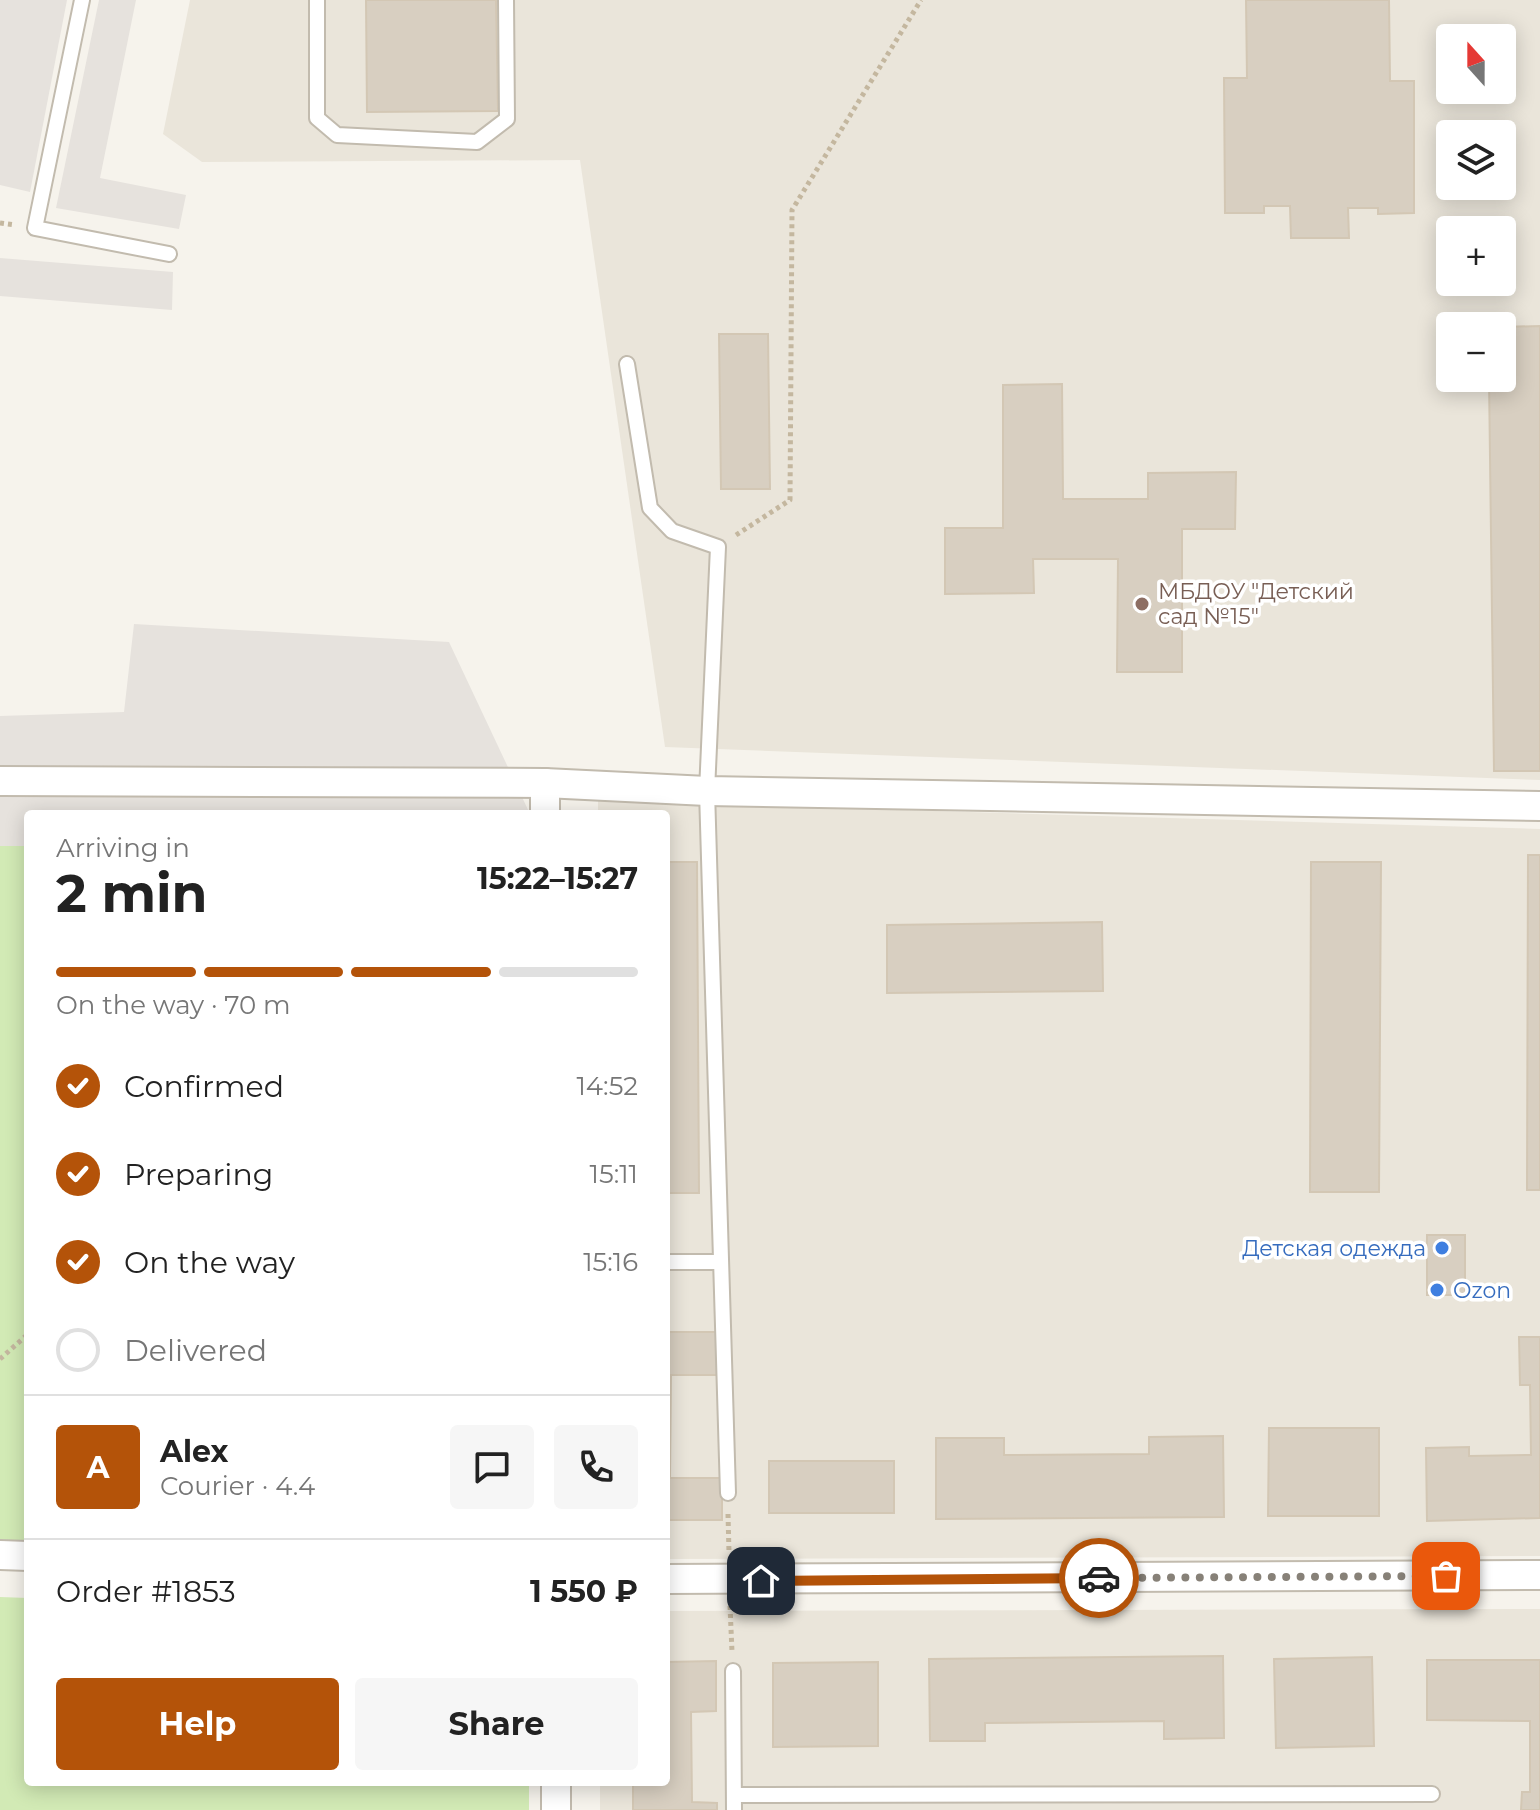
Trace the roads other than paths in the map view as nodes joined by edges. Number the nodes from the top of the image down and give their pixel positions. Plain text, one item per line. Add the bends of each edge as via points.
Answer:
1 (82, 0) edge
2 (317, 0) edge
3 (506, 0) edge
4 (169, 254) dead end
5 (627, 364) dead end
6 (0, 781) edge
7 (545, 783) junction
8 (707, 791) junction
9 (1540, 806) edge
10 (545, 810) edge
11 (670, 1262) edge
12 (721, 1262) junction
13 (728, 1493) dead end
14 (0, 1555) edge
15 (24, 1556) edge
16 (1540, 1575) edge
17 (670, 1579) edge
18 (733, 1671) dead end
19 (556, 1786) edge
20 (1212, 1794) junction
21 (1432, 1794) dead end
22 (735, 1802) edge
23 (556, 1810) edge
24 (1214, 1810) edge

1 - 4 lane via 35,228
2 - 3 lane via 317,118 337,135 477,142 507,119
5 - 8 lane via 650,508 672,531 718,547
6 - 7 street
7 - 8 street
7 - 10 street
8 - 9 street
8 - 12 lane
11 - 12 lane
12 - 13 lane
14 - 15 street
16 - 17 street
18 - 22 lane
19 - 23 street
20 - 21 lane
20 - 22 lane
20 - 24 lane

